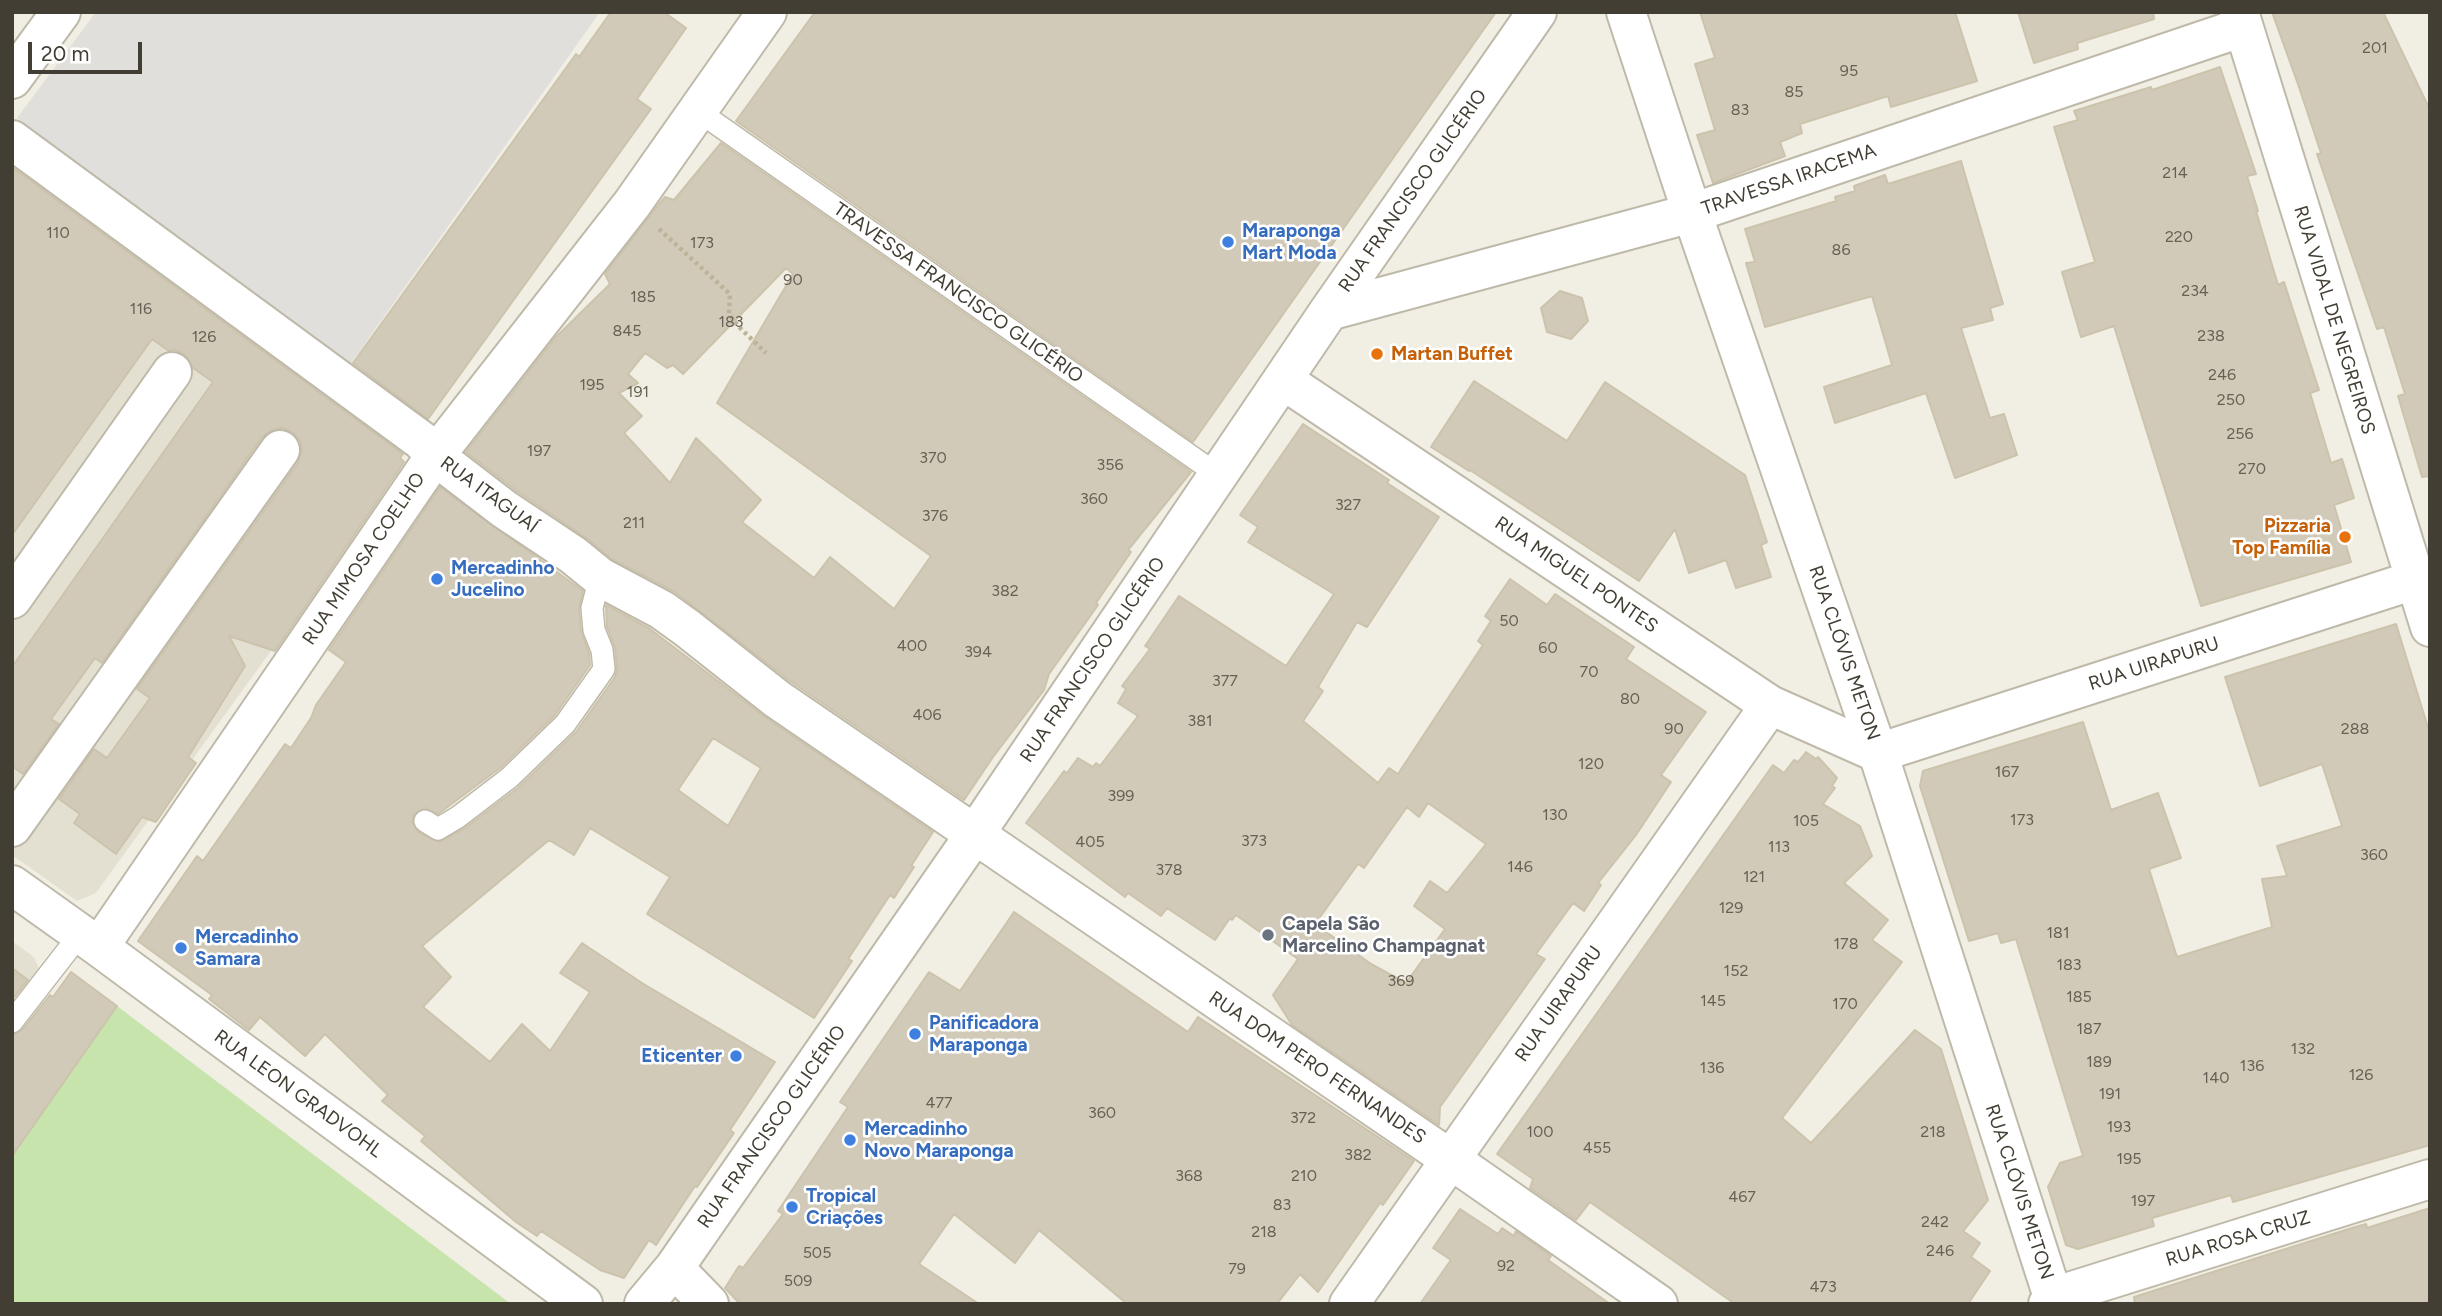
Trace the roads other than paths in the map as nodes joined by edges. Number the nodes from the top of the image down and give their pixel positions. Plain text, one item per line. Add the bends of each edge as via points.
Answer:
1 (61, 12) edge
2 (1537, 12) edge
3 (1626, 12) edge
4 (752, 18) edge
5 (2241, 20) edge
6 (12, 79) edge
7 (698, 111) junction
8 (12, 140) edge
9 (1692, 213) junction
10 (1329, 311) junction
11 (172, 372) dead end
12 (1283, 380) junction
13 (280, 450) dead end
14 (435, 456) junction
15 (1218, 475) junction
16 (600, 577) junction
17 (2422, 577) edge
18 (12, 599) edge
19 (2430, 626) edge
20 (1770, 705) junction
21 (1878, 752) junction
22 (425, 821) dead end
23 (12, 827) edge
24 (975, 834) junction
25 (12, 886) edge
26 (90, 940) junction
27 (12, 1022) edge
28 (1450, 1159) junction
29 (2430, 1179) edge
30 (674, 1268) junction
31 (2051, 1301) edge
32 (583, 1304) edge
33 (644, 1304) edge
34 (709, 1304) edge
35 (1349, 1304) edge
36 (1658, 1304) edge

1 - 6 street
2 - 10 street, RUA FRANCISCO GLICÉRIO
3 - 9 street, RUA CLÓVIS METON
4 - 7 street, RUA MIMOSA COELHO
5 - 9 street, TRAVESSA IRACEMA
5 - 17 street, RUA VIDAL DE NEGREIROS
7 - 14 street, RUA MIMOSA COELHO via 632,204
7 - 15 lane, TRAVESSA FRANCISCO GLICÉRIO
8 - 14 street, RUA ITAGUAÍ via 422,441
9 - 10 street, TRAVESSA IRACEMA
9 - 21 street, RUA CLÓVIS METON
10 - 12 street, RUA FRANCISCO GLICÉRIO
11 - 18 street
12 - 15 street, RUA FRANCISCO GLICÉRIO
12 - 20 street, RUA MIGUEL PONTES
13 - 23 street
14 - 16 street, RUA ITAGUAÍ
14 - 26 street, RUA MIMOSA COELHO
15 - 24 street, RUA FRANCISCO GLICÉRIO
16 - 22 lane via 592,608 604,669 565,724 509,778 458,817 438,830
16 - 24 street, RUA ITAGUAÍ via 679,622 777,699
17 - 19 street, RUA VIDAL DE NEGREIROS
17 - 21 street, RUA UIRAPURU
20 - 21 street, RUA MIGUEL PONTES
20 - 28 street, RUA UIRAPURU
21 - 31 street, RUA CLÓVIS METON
24 - 28 street, RUA DOM PERO FERNANDES
24 - 30 street, RUA FRANCISCO GLICÉRIO
25 - 26 street, RUA LEON GRADVOHL
26 - 27 lane, RUA MIMOSA COELHO
26 - 32 street, RUA LEON GRADVOHL
28 - 35 street, RUA UIRAPURU
28 - 36 street, RUA DOM PERO FERNANDES
29 - 31 street, RUA ROSA CRUZ
30 - 33 street, RUA FRANCISCO GLICÉRIO
30 - 34 street

